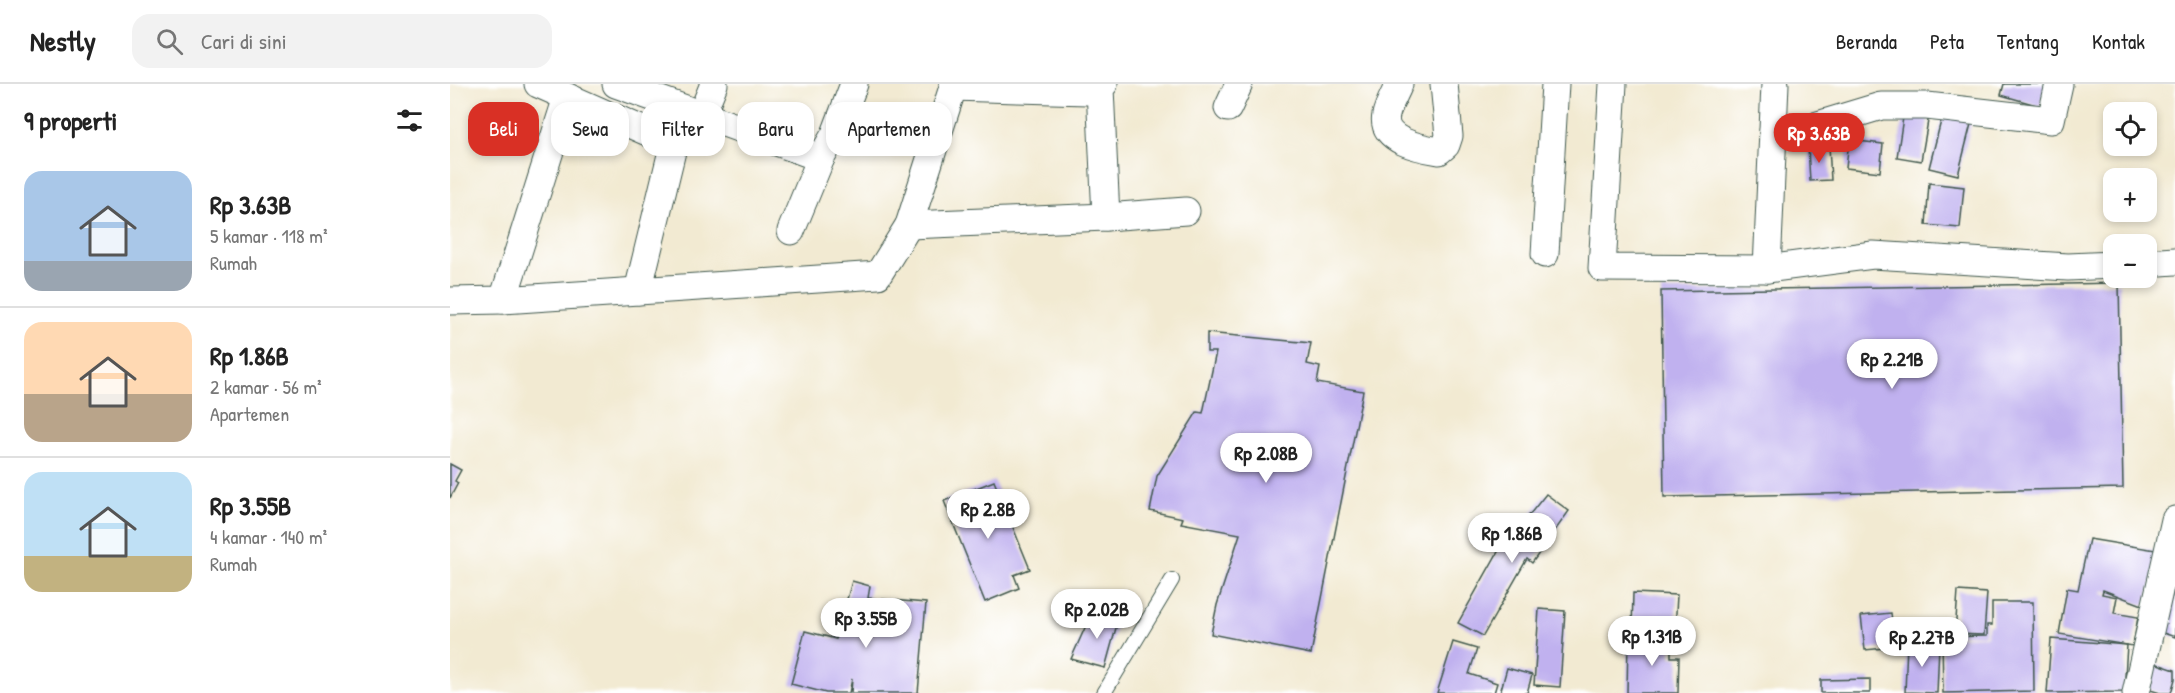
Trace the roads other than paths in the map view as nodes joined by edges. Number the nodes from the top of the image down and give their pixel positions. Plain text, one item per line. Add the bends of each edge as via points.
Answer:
1 (538, 84) edge
2 (616, 84) edge
3 (714, 84) edge
4 (854, 84) edge
5 (1399, 84) edge
6 (1444, 84) edge
7 (1555, 84) edge
8 (1613, 84) edge
9 (1775, 84) edge
10 (2059, 84) edge
11 (954, 85) edge
12 (1102, 86) edge
13 (567, 97) junction
14 (664, 102) edge
15 (707, 102) edge
16 (725, 124) edge
17 (1773, 131) junction
18 (821, 158) junction
19 (1186, 211) dead end
20 (1106, 217) junction
21 (909, 225) junction
22 (791, 231) dead end
23 (1545, 254) dead end
24 (2175, 261) edge
25 (2157, 262) edge
26 (2103, 265) edge
27 (1767, 269) junction
28 (638, 291) junction
29 (503, 300) junction
30 (450, 301) edge
31 (2175, 520) edge
32 (1172, 580) dead end
33 (1104, 693) edge
34 (2136, 693) edge

1 - 13 street
2 - 14 street
3 - 15 street
4 - 18 street via 835,134
5 - 6 street via 1385,116 1387,128 1394,136 1419,148 1438,151 1449,136
7 - 23 street
8 - 27 street via 1602,268
9 - 17 street
10 - 17 street via 2051,120 1927,106 1881,106 1805,129
11 - 12 street via 1088,91
11 - 21 street
12 - 20 street
13 - 28 street via 670,142 672,151
13 - 29 street
16 - 18 street
17 - 27 street
18 - 22 street
19 - 20 street
20 - 21 street
21 - 28 street via 878,275
24 - 25 street
26 - 27 street via 2068,267 1873,255
28 - 29 street
29 - 30 street
31 - 34 street
32 - 33 lane

